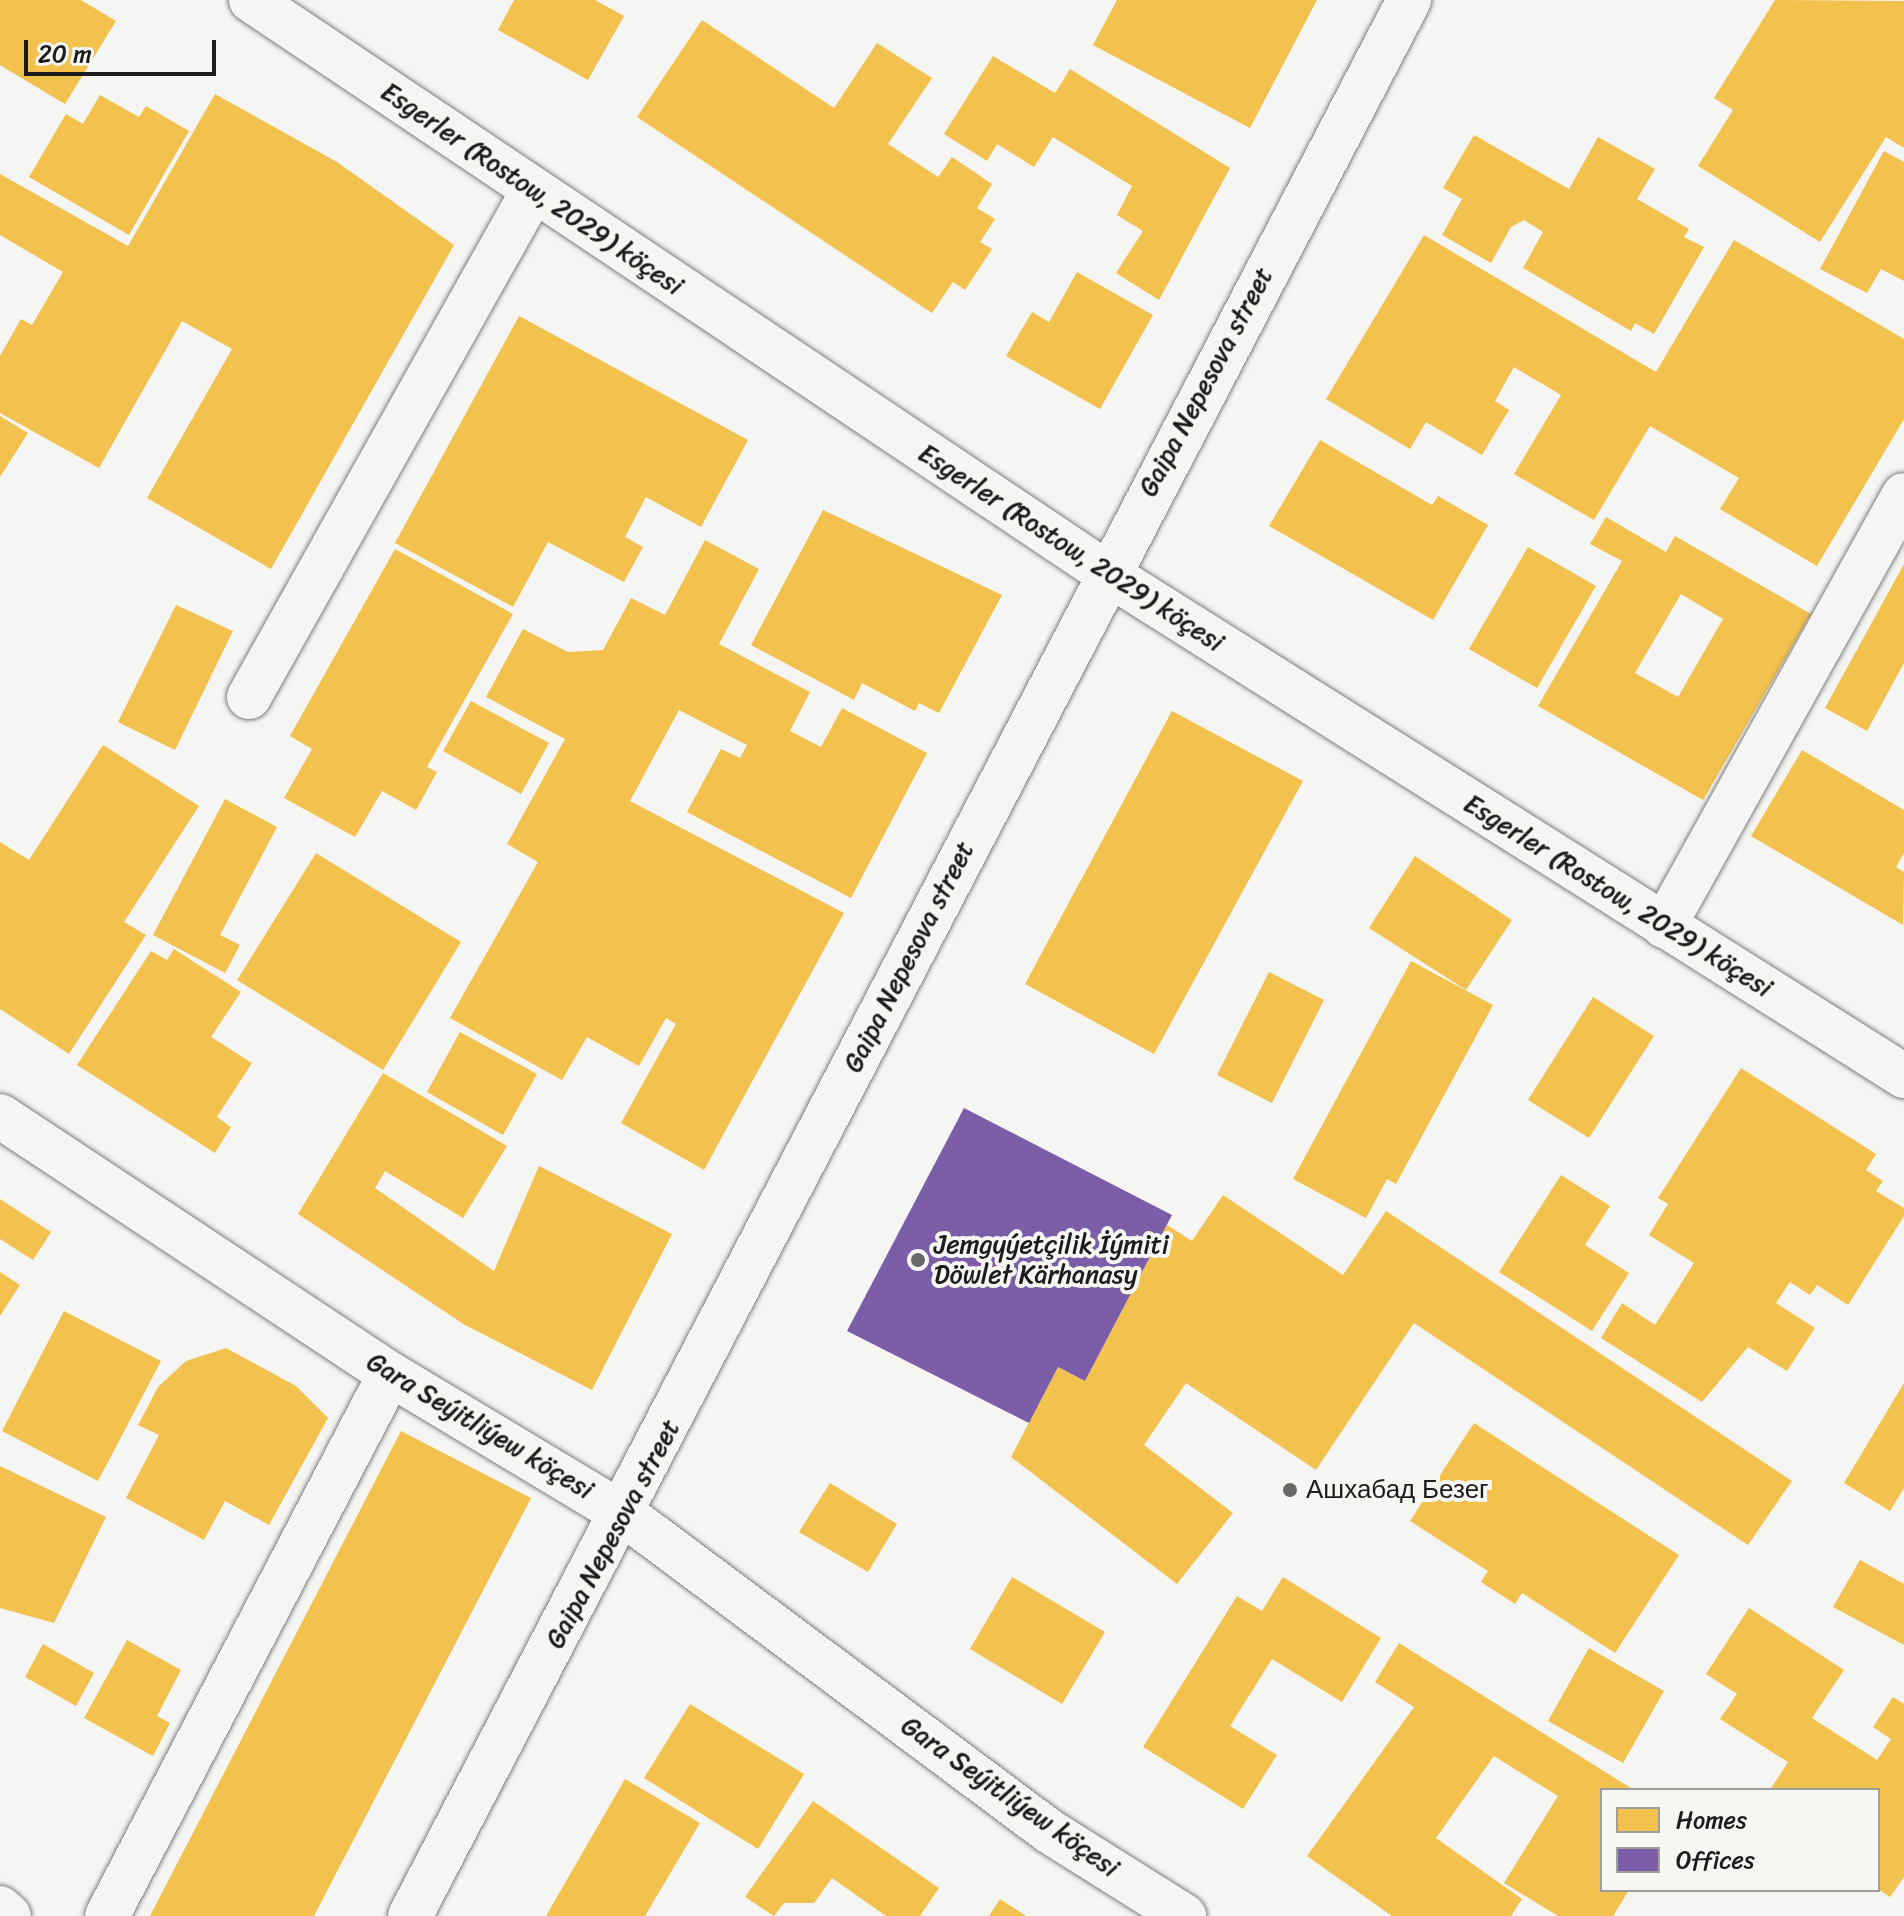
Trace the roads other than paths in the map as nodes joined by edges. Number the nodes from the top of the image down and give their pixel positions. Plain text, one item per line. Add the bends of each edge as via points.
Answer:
1 (251, 0) edge
2 (1409, 0) edge
3 (533, 191) junction
4 (1904, 495) edge
5 (1105, 572) junction
6 (249, 697) dead end
7 (1664, 926) junction
8 (1904, 1076) edge
9 (0, 1116) edge
10 (390, 1374) junction
11 (625, 1515) junction
12 (0, 1908) edge
13 (9, 1916) edge
14 (107, 1916) edge
15 (410, 1916) edge
16 (1184, 1916) edge

1 - 3 street, Esgerler (Rostow, 2029) köçesi
2 - 5 street, Gaipa Nepesova street
3 - 5 street, Esgerler (Rostow, 2029) köçesi
3 - 6 street
4 - 7 street
5 - 7 street, Esgerler (Rostow, 2029) köçesi
5 - 11 street, Gaipa Nepesova street
7 - 8 street, Esgerler (Rostow, 2029) köçesi
9 - 10 street, Gara Seýitliýew köçesi
10 - 11 street, Gara Seýitliýew köçesi
10 - 14 street
11 - 15 street, Gaipa Nepesova street
11 - 16 street, Gara Seýitliýew köçesi via 1049,1831
12 - 13 street

